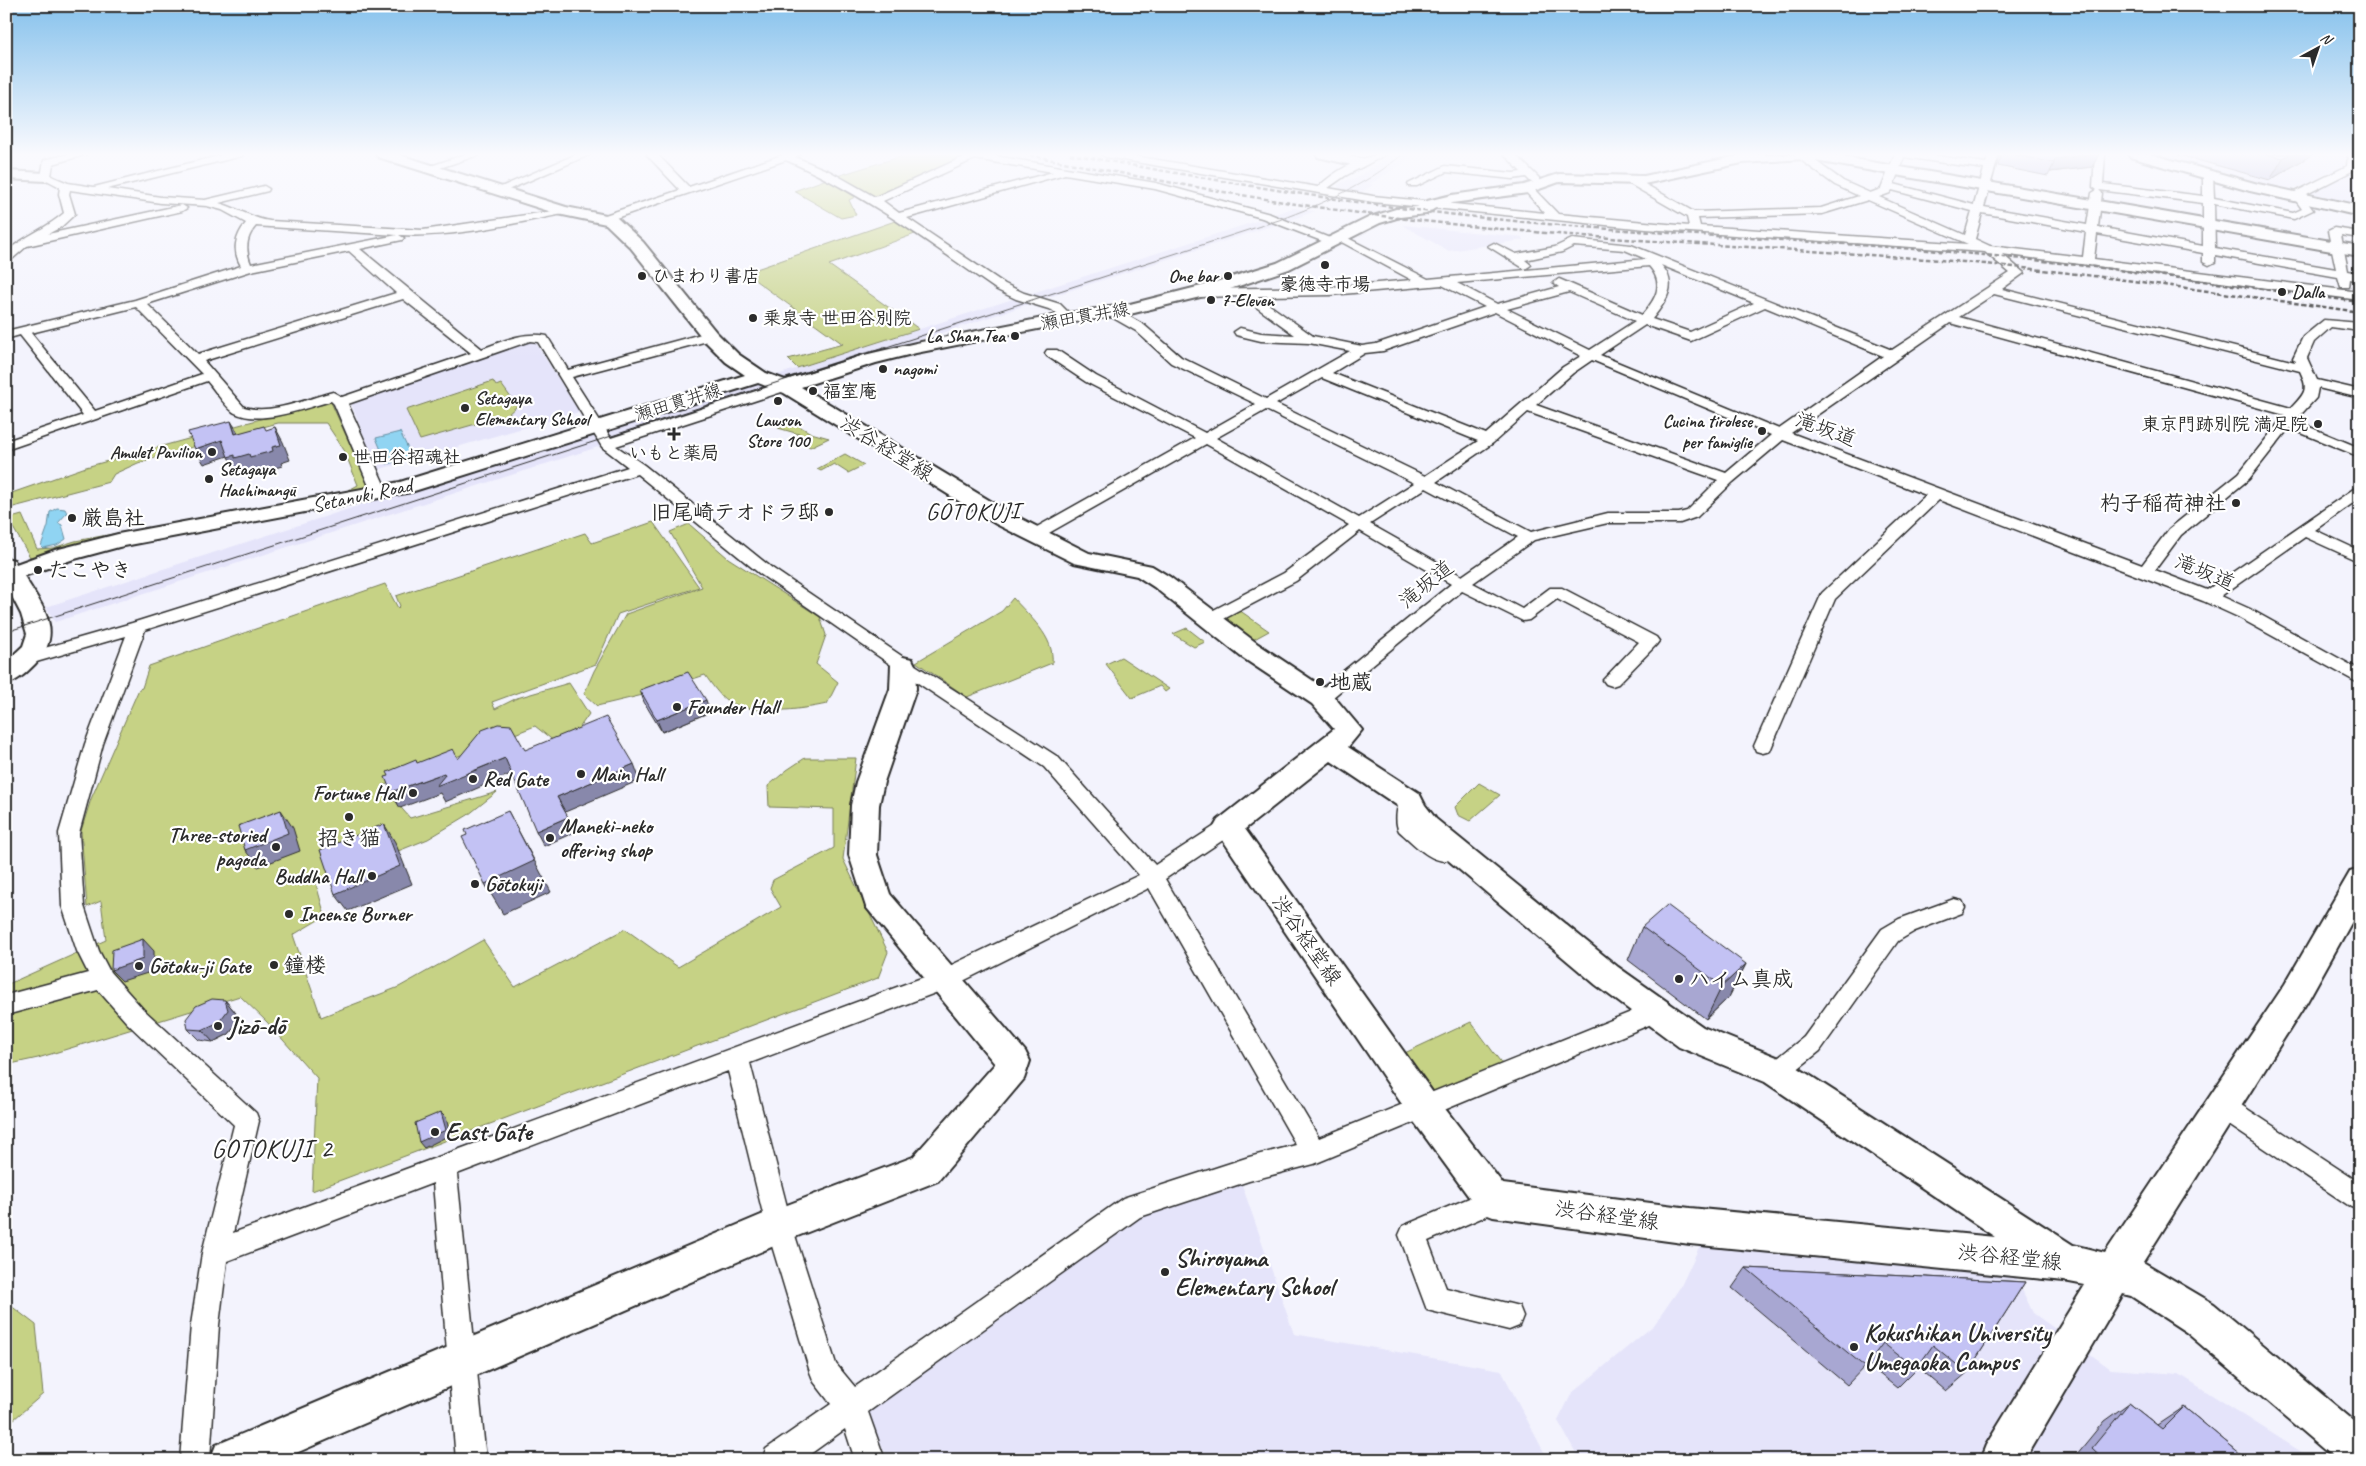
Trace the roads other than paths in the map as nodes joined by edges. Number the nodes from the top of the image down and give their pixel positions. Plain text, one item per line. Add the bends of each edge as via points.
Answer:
1 (60, 222) edge
2 (115, 222) edge
3 (253, 222) edge
4 (259, 222) edge
5 (497, 222) edge
6 (614, 222) edge
7 (904, 222) edge
8 (1286, 222) edge
9 (1369, 222) edge
10 (1570, 222) edge
11 (1617, 222) edge
12 (1694, 222) edge
13 (1930, 222) edge
14 (1974, 222) edge
15 (2051, 222) edge
16 (2093, 222) edge
17 (2198, 222) edge
18 (2209, 225) junction
19 (1695, 228) junction
20 (2092, 230) junction
21 (424, 233) junction
22 (2360, 236) edge
23 (1336, 239) junction
24 (1969, 239) junction
25 (1572, 242) junction
26 (23, 243) junction
27 (6, 246) edge
28 (1494, 246) dead end
29 (351, 248) junction
30 (2337, 248) junction
31 (1988, 249) junction
32 (2209, 250) junction
33 (2360, 252) edge
34 (1515, 258) junction
35 (6, 259) edge
36 (2088, 260) junction
37 (1658, 262) junction
38 (248, 268) junction
39 (1535, 272) junction
40 (2343, 274) junction
41 (2209, 275) junction
42 (2360, 277) edge
43 (1444, 281) junction
44 (1425, 282) junction
45 (1570, 288) junction
46 (1992, 290) junction
47 (1198, 293) junction
48 (1245, 293) junction
49 (405, 294) junction
50 (2347, 294) junction
51 (2360, 296) edge
52 (139, 303) junction
53 (1764, 303) junction
54 (1495, 308) junction
55 (1112, 312) junction
56 (1068, 318) junction
57 (1950, 319) junction
58 (1644, 320) junction
59 (2360, 326) edge
60 (24, 331) junction
61 (1240, 332) dead end
62 (6, 335) edge
63 (710, 336) junction
64 (1309, 339) junction
65 (1362, 350) junction
66 (479, 353) junction
67 (1052, 353) dead end
68 (1893, 355) junction
69 (1593, 356) junction
70 (196, 359) junction
71 (2304, 368) junction
72 (1321, 373) junction
73 (563, 374) junction
74 (209, 376) junction
75 (759, 377) junction
76 (2312, 383) junction
77 (786, 386) junction
78 (2360, 394) edge
79 (340, 402) junction
80 (1267, 403) junction
81 (1528, 407) junction
82 (91, 415) junction
83 (2290, 418) junction
84 (1780, 434) junction
85 (602, 436) junction
86 (1205, 438) junction
87 (1488, 440) junction
88 (6, 446) edge
89 (2360, 453) edge
90 (639, 468) junction
91 (1728, 479) junction
92 (1427, 483) junction
93 (2360, 491) edge
94 (380, 494) junction
95 (1936, 494) junction
96 (1361, 523) junction
97 (2302, 530) junction
98 (1034, 535) junction
99 (1529, 537) junction
100 (2360, 557) edge
101 (8, 571) edge
102 (2145, 572) junction
103 (1461, 584) junction
104 (2209, 597) junction
105 (1210, 619) junction
106 (138, 626) junction
107 (903, 665) junction
108 (12, 667) edge
109 (2360, 678) edge
110 (1612, 680) dead end
111 (1321, 698) junction
112 (1763, 746) dead end
113 (1330, 748) junction
114 (1409, 800) junction
115 (1228, 828) junction
116 (1153, 877) junction
117 (2358, 890) edge
118 (1954, 907) dead end
119 (102, 978) junction
120 (944, 980) junction
121 (6, 1005) edge
122 (1641, 1018) junction
123 (1691, 1037) junction
124 (736, 1056) junction
125 (1777, 1072) junction
126 (2223, 1107) junction
127 (1424, 1108) junction
128 (1314, 1152) junction
129 (444, 1166) junction
130 (2360, 1198) edge
131 (1493, 1200) junction
132 (779, 1226) junction
133 (215, 1253) junction
134 (2064, 1262) junction
135 (2114, 1273) junction
136 (1509, 1316) dead end
137 (462, 1360) junction
138 (851, 1405) junction
139 (2360, 1453) edge
140 (195, 1460) edge
141 (231, 1460) edge
142 (471, 1460) edge
143 (777, 1460) edge
144 (870, 1460) edge
145 (2001, 1460) edge

1 - 26 street
2 - 26 street
3 - 38 street via 244,230 240,249
4 - 21 street
5 - 21 street
6 - 63 main road, 渋谷経堂線 via 638,245
7 - 56 street via 1001,288 1056,307
8 - 23 street
9 - 23 main road, 瀬田貫井線
10 - 25 street
11 - 19 street
12 - 19 street
13 - 24 street
14 - 24 street
15 - 20 street
16 - 20 street
17 - 18 main road
18 - 30 main road
18 - 32 street
19 - 31 street
20 - 32 street
20 - 36 street
21 - 29 street
22 - 30 street via 2334,231
23 - 44 street
23 - 47 main road, 瀬田貫井線 via 1269,272
24 - 31 street
25 - 34 street via 1558,250
25 - 37 street via 1627,247
26 - 27 street
26 - 35 street
28 - 34 street
29 - 38 street
29 - 49 street
30 - 33 main road
30 - 40 street
31 - 36 street
31 - 46 street via 2018,273
32 - 40 street
32 - 41 street
34 - 39 street
36 - 41 street
37 - 39 street
37 - 53 street
37 - 58 street via 1665,289
38 - 52 street
39 - 43 street
39 - 45 street
40 - 42 street
40 - 50 street
41 - 50 street
43 - 44 street
43 - 54 street
44 - 48 street via 1331,291
45 - 54 street
45 - 58 street
46 - 57 street
46 - 71 street
47 - 48 street
47 - 55 main road, 瀬田貫井線
48 - 64 street
49 - 66 street
49 - 70 street
50 - 51 street
52 - 60 street
52 - 70 street
53 - 58 street via 1690,337
53 - 68 street
54 - 65 street via 1378,348
54 - 69 street
55 - 56 main road, 瀬田貫井線
55 - 80 street via 1140,328 1176,360
56 - 77 main road, 瀬田貫井線 via 890,354
57 - 68 street
57 - 83 street
58 - 69 street
59 - 71 street via 2328,323 2308,340 2300,358
60 - 62 street
60 - 82 street
61 - 64 street via 1261,337
63 - 73 street
63 - 75 main road, 渋谷経堂線 via 732,358
64 - 65 street
65 - 72 street
66 - 73 street via 536,337 542,339
66 - 79 street
67 - 86 street via 1091,379
68 - 84 street
69 - 81 street via 1568,370
69 - 84 street
70 - 74 street
71 - 76 street
72 - 80 street
72 - 87 street
73 - 85 street
74 - 79 street via 239,410 247,414 333,396
74 - 82 street
75 - 77 main road, 渋谷経堂線
75 - 85 main road, 瀬田貫井線
76 - 78 street
76 - 83 street via 2311,395
77 - 85 street
77 - 98 main road, 渋谷経堂線 via 1004,520
79 - 94 street
80 - 86 street
80 - 92 street
81 - 87 street
81 - 91 street
82 - 88 street
83 - 89 street
83 - 102 street via 2244,476 2175,532
84 - 91 street, 滝坂道
84 - 95 street, 滝坂道
85 - 90 street
85 - 94 main road, Setanuki Road
86 - 96 street
86 - 98 street
87 - 92 street
90 - 106 street
90 - 107 street via 766,571
91 - 99 street, 滝坂道 via 1692,514 1680,518 1608,518
92 - 96 street
92 - 99 street
93 - 97 street
94 - 101 main road, Setanuki Road via 118,541
95 - 102 street, 滝坂道
95 - 112 street via 1828,597
96 - 103 street
96 - 105 street via 1290,577
97 - 100 street
97 - 104 street
98 - 105 main road, 渋谷経堂線 via 1082,558 1144,571
99 - 103 street, 滝坂道
101 - 108 main road via 35,621 38,642
102 - 104 street, 滝坂道
103 - 110 street via 1523,616 1556,592 1650,641
103 - 111 street, 滝坂道
104 - 109 street, 滝坂道 via 2252,617
105 - 111 main road, 渋谷経堂線 via 1249,650
106 - 108 street
106 - 119 street via 94,744 69,833 73,906 88,951
107 - 116 street via 1051,762
107 - 120 main road via 903,689 865,805 863,855 876,899
111 - 113 main road, 渋谷経堂線 via 1349,730
113 - 114 main road
113 - 115 main road, 渋谷経堂線
114 - 122 street via 1406,826
114 - 123 main road via 1426,826 1607,976
115 - 116 street
115 - 127 main road, 渋谷経堂線
116 - 120 street
116 - 128 street
117 - 126 main road
118 - 125 street via 1907,925 1890,936 1812,1044
119 - 121 street
119 - 133 street via 135,1016 247,1121
120 - 124 street
120 - 132 main road via 1013,1060 1012,1068 925,1169
122 - 123 street
122 - 127 street
123 - 125 main road
124 - 129 street
124 - 132 street
125 - 134 main road
126 - 130 street
126 - 135 main road
127 - 128 street
127 - 131 main road, 渋谷経堂線
128 - 138 street via 1248,1169 1132,1207
129 - 133 street
129 - 137 street
131 - 134 main road, 渋谷経堂線 via 1690,1226
131 - 136 street via 1412,1235 1437,1300
132 - 137 main road
132 - 138 street via 824,1372
133 - 140 street via 205,1325
134 - 135 main road, 渋谷経堂線
135 - 139 main road, 渋谷経堂線 via 2138,1279 2200,1318
135 - 145 main road
137 - 141 main road
137 - 142 street
138 - 143 street
138 - 144 street

